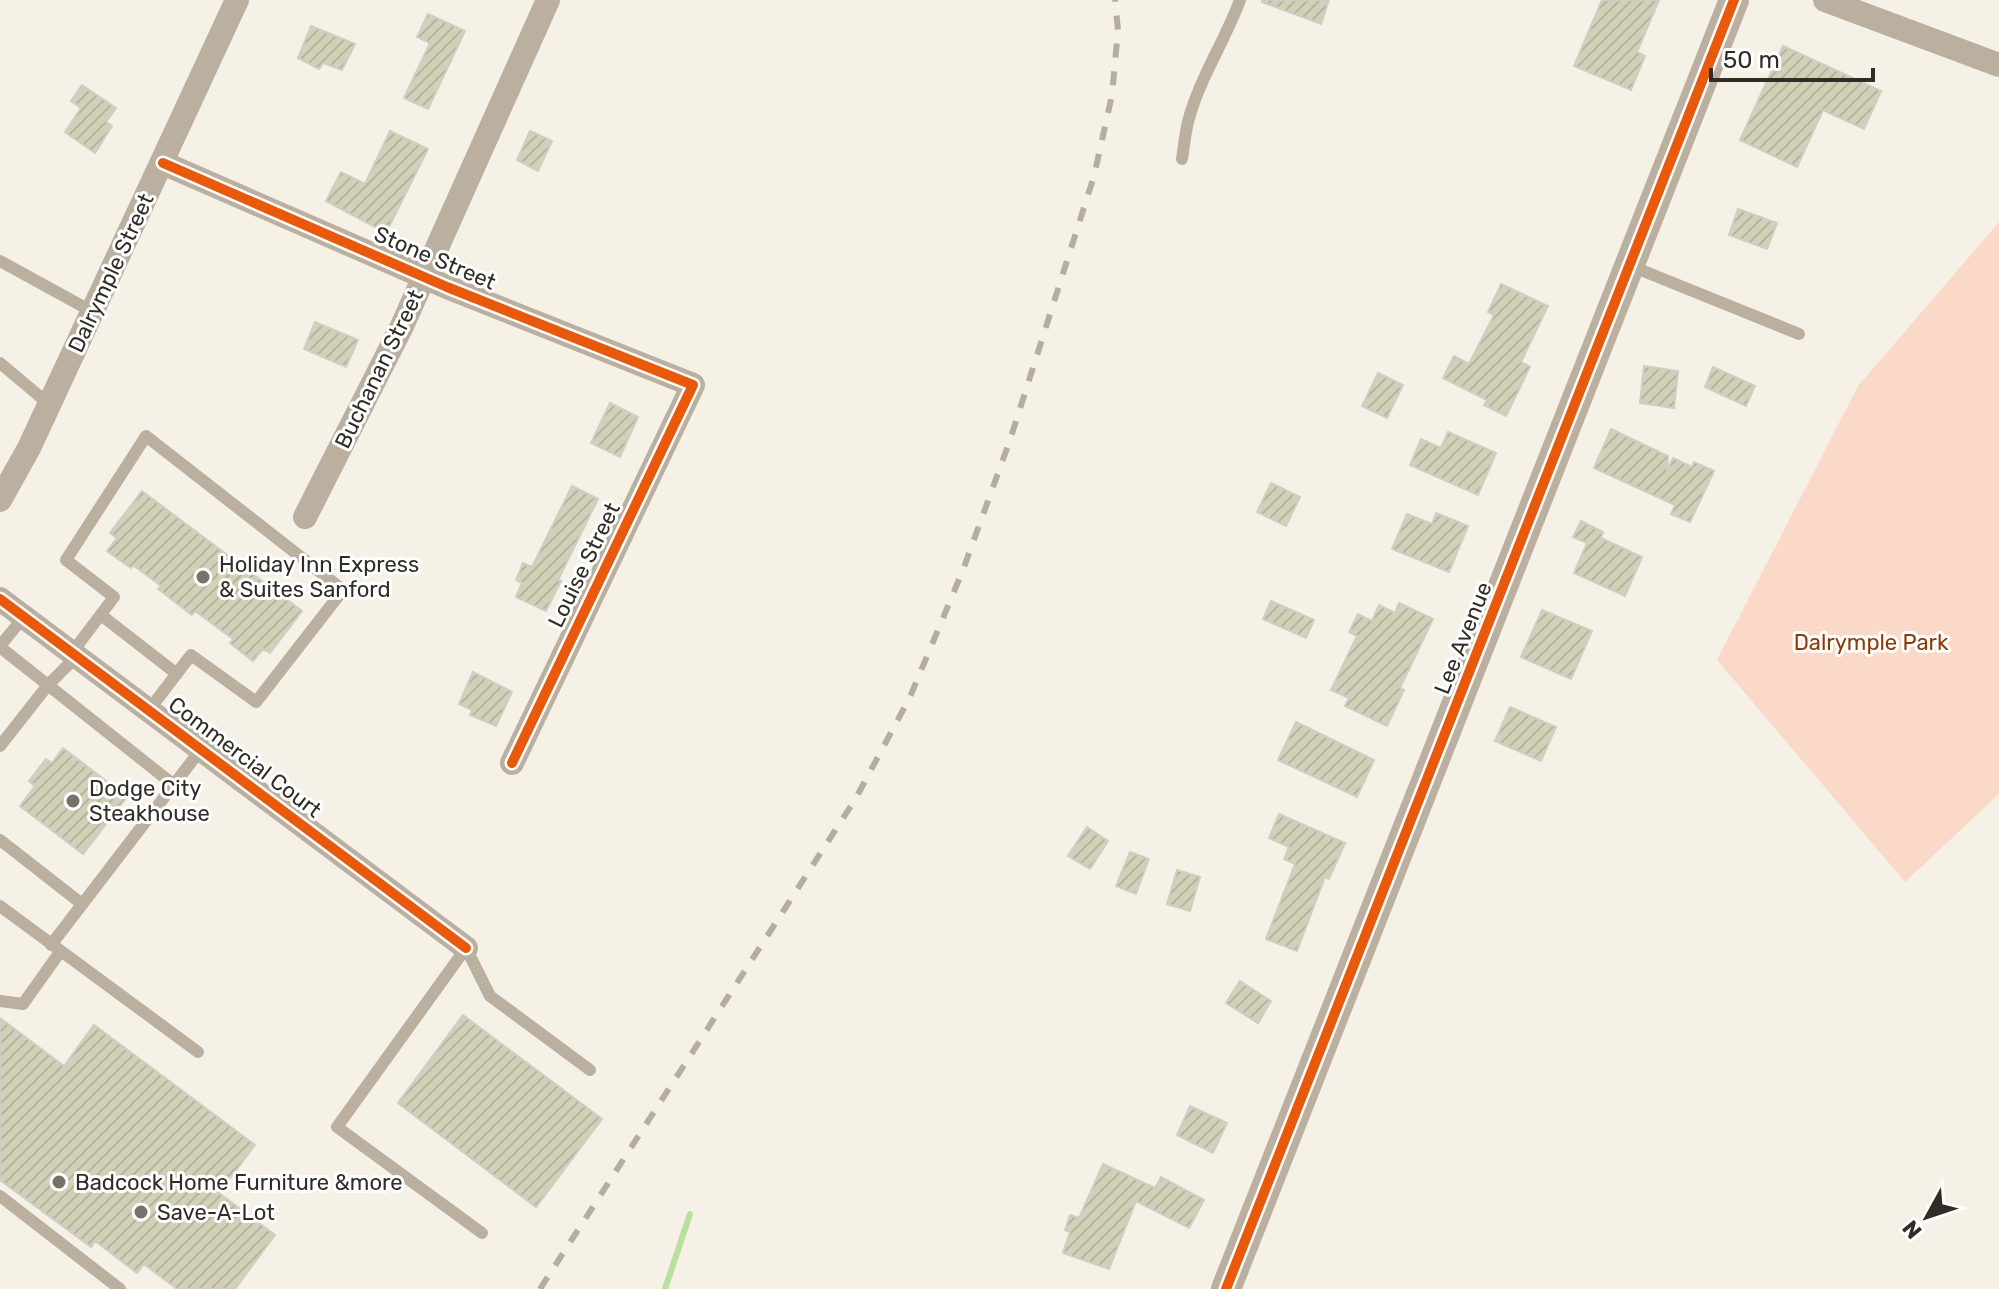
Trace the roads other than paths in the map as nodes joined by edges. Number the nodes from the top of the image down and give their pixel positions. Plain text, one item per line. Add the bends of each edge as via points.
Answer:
1 (237, 0) edge
2 (548, 0) edge
3 (1240, 0) edge
4 (1734, 0) edge
5 (1825, 0) edge
6 (1999, 65) edge
7 (1182, 159) dead end
8 (163, 163) junction
9 (0, 261) edge
10 (1629, 265) junction
11 (424, 275) junction
12 (93, 312) junction
13 (1799, 334) dead end
14 (0, 363) edge
15 (693, 385) joint
16 (50, 405) junction
17 (0, 500) edge
18 (305, 517) dead end
19 (0, 599) edge
20 (101, 615) junction
21 (23, 618) junction
22 (0, 646) edge
23 (73, 656) junction
24 (177, 674) junction
25 (48, 685) junction
26 (149, 710) junction
27 (0, 746) edge
28 (202, 748) junction
29 (512, 763) dead end
30 (174, 785) junction
31 (0, 840) edge
32 (82, 904) junction
33 (0, 906) edge
34 (56, 948) junction
35 (466, 948) junction
36 (0, 1001) edge
37 (198, 1052) dead end
38 (590, 1070) dead end
39 (0, 1196) edge
40 (482, 1233) dead end
41 (120, 1289) edge
42 (1226, 1289) edge

1 - 8 street, Dalrymple Street
2 - 11 street, Buchanan Street
3 - 7 lane via 1196,98
4 - 10 street, Lee Avenue
5 - 6 street
8 - 11 street, Stone Street
8 - 12 street, Dalrymple Street
9 - 12 lane
10 - 13 lane
10 - 42 street, Lee Avenue
11 - 15 street, Stone Street
11 - 18 street, Buchanan Street
12 - 16 street, Dalrymple Street
14 - 16 lane
15 - 29 street, Louise Street
16 - 17 street, Dalrymple Street
19 - 21 street, Commercial Court
20 - 23 lane
20 - 24 lane
20 - 24 lane via 114,597 66,560 146,436 343,590 256,702 191,655
21 - 22 lane
21 - 23 street, Commercial Court
22 - 25 lane
23 - 25 lane
23 - 26 street, Commercial Court
24 - 26 lane
25 - 27 lane
25 - 30 lane
26 - 28 street, Commercial Court
28 - 30 lane
28 - 35 street, Commercial Court
30 - 32 lane
31 - 32 lane
32 - 34 lane
33 - 34 lane
34 - 36 lane via 23,1004
34 - 37 lane
35 - 38 lane via 490,996
35 - 40 lane via 337,1127
39 - 41 lane

